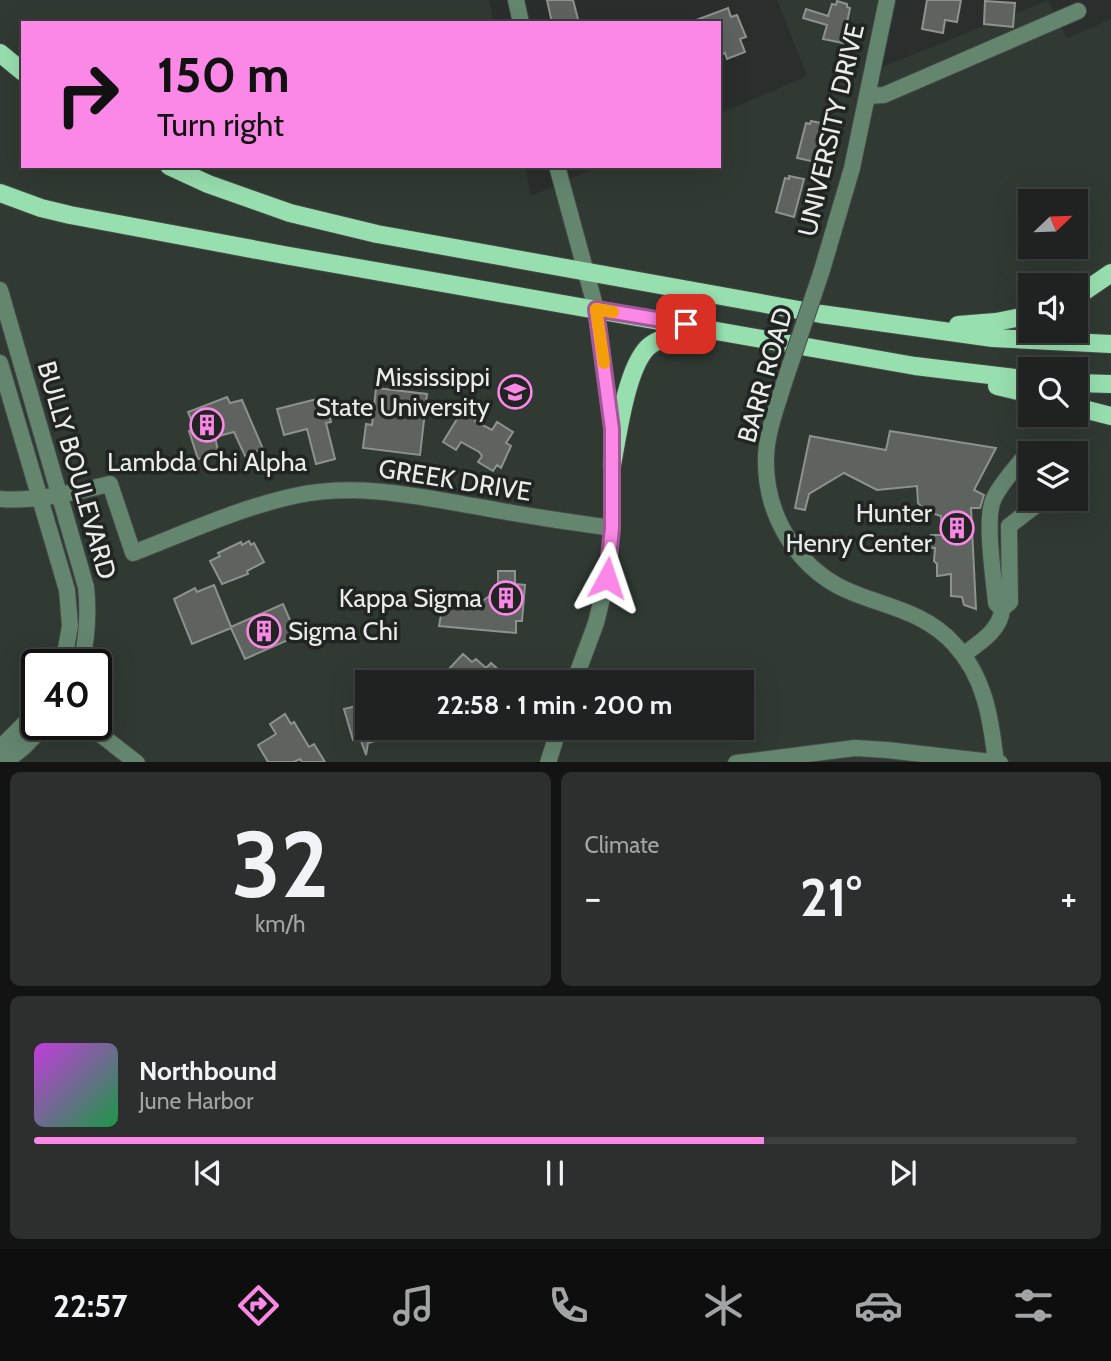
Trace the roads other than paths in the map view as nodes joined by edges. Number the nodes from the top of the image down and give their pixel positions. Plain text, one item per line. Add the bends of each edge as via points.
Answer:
1 (516, 0) edge
2 (887, 0) edge
3 (1078, 11) dead end
4 (521, 21) edge
5 (0, 53) edge
6 (21, 70) edge
7 (867, 96) junction
8 (174, 168) edge
9 (558, 168) edge
10 (4, 195) edge
11 (822, 270) joint
12 (584, 271) junction
13 (1111, 274) edge
14 (1088, 288) edge
15 (0, 290) edge
16 (596, 309) junction
17 (1018, 318) edge
18 (882, 323) junction
19 (709, 328) junction
20 (1111, 344) edge
21 (0, 363) edge
22 (915, 366) junction
23 (1018, 378) edge
24 (1088, 383) edge
25 (1111, 384) edge
26 (1018, 391) edge
27 (1088, 410) edge
28 (1111, 416) edge
29 (612, 464) junction
30 (1018, 472) edge
31 (60, 495) junction
32 (39, 497) junction
33 (0, 499) edge
34 (1028, 511) edge
35 (990, 526) junction
36 (1009, 526) junction
37 (612, 528) junction
38 (1002, 609) junction
39 (66, 649) edge
40 (84, 649) edge
41 (964, 655) junction
42 (578, 670) edge
43 (21, 727) edge
44 (31, 740) edge
45 (108, 740) edge
46 (555, 740) edge
47 (0, 748) edge
48 (4, 762) edge
49 (138, 762) edge
50 (548, 762) edge
51 (736, 762) edge
52 (998, 762) edge

1 - 4 street
2 - 7 street, UNIVERSITY DRIVE
3 - 7 street via 884,94
5 - 6 main road
7 - 11 street, UNIVERSITY DRIVE
8 - 12 main road via 247,199 337,225
9 - 12 street
10 - 16 main road via 106,222
11 - 41 street, BARR ROAD, bridge via 776,410 766,456 770,498 787,538 802,558 831,582 923,619
12 - 16 street
12 - 18 main road
13 - 14 main road
15 - 31 street, BULLY BOULEVARD
16 - 19 main road
16 - 29 street via 610,405
17 - 18 main road via 967,325
18 - 20 main road via 993,338
19 - 22 main road
19 - 29 main road via 671,335 641,353
21 - 32 street, BULLY BOULEVARD
22 - 23 main road
22 - 26 main road
24 - 25 main road
27 - 28 main road
29 - 37 street
30 - 35 street via 995,496
31 - 32 street
31 - 37 street, GREEK DRIVE via 110,484 133,553 295,496 357,489
31 - 40 street, BULLY BOULEVARD via 86,587 89,607
32 - 33 street
32 - 39 street, BULLY BOULEVARD via 67,590 70,626
34 - 36 street
35 - 36 street
35 - 38 street via 996,603
36 - 38 street via 1010,601
37 - 42 street via 607,578
38 - 41 street via 998,626
41 - 52 street, BARR ROAD via 989,706
43 - 47 street
44 - 48 street
45 - 49 street
46 - 50 street
51 - 52 street via 855,748

